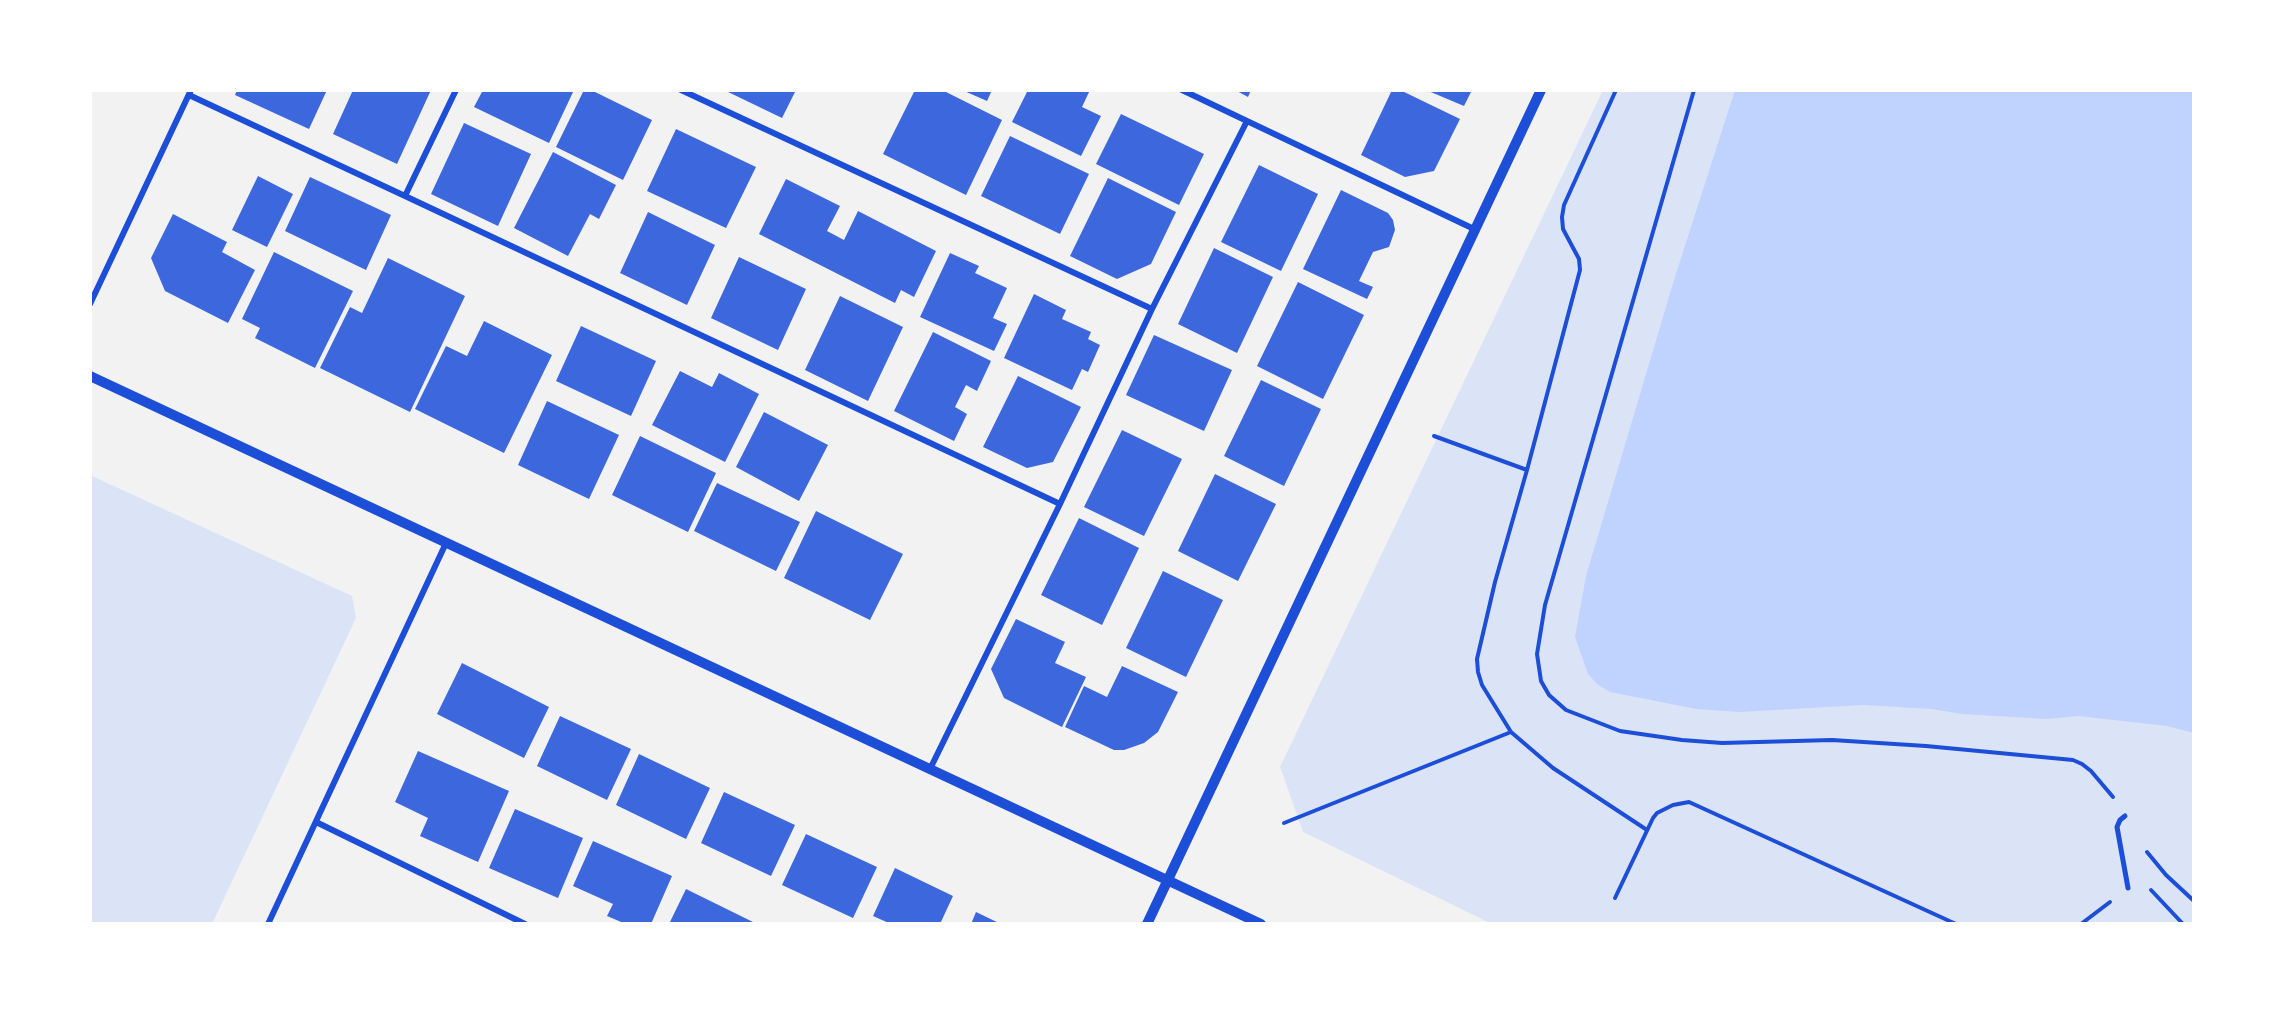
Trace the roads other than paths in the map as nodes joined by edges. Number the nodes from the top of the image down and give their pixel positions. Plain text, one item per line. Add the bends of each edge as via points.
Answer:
1 (456, 90) edge
2 (681, 90) edge
3 (1182, 90) edge
4 (1541, 90) edge
5 (190, 92) edge
6 (1247, 121) junction
7 (405, 196) junction
8 (1474, 229) junction
9 (90, 304) edge
10 (1152, 309) junction
11 (90, 376) edge
12 (1060, 504) junction
13 (446, 543) junction
14 (930, 769) junction
15 (2125, 816) road end
16 (316, 822) junction
17 (1168, 880) junction
18 (2128, 888) dead end
19 (268, 924) edge
20 (525, 924) edge
21 (1147, 924) edge
22 (1261, 924) edge

1 - 7 street
2 - 10 street
3 - 6 street
4 - 8 street
5 - 7 street
5 - 9 street
6 - 8 street
6 - 10 street
7 - 12 street
8 - 17 street
10 - 12 street
11 - 13 street
12 - 14 street
13 - 14 street
13 - 16 street
14 - 17 street
15 - 18 street via 2117,827
16 - 19 street
16 - 20 street
17 - 21 street
17 - 22 street

